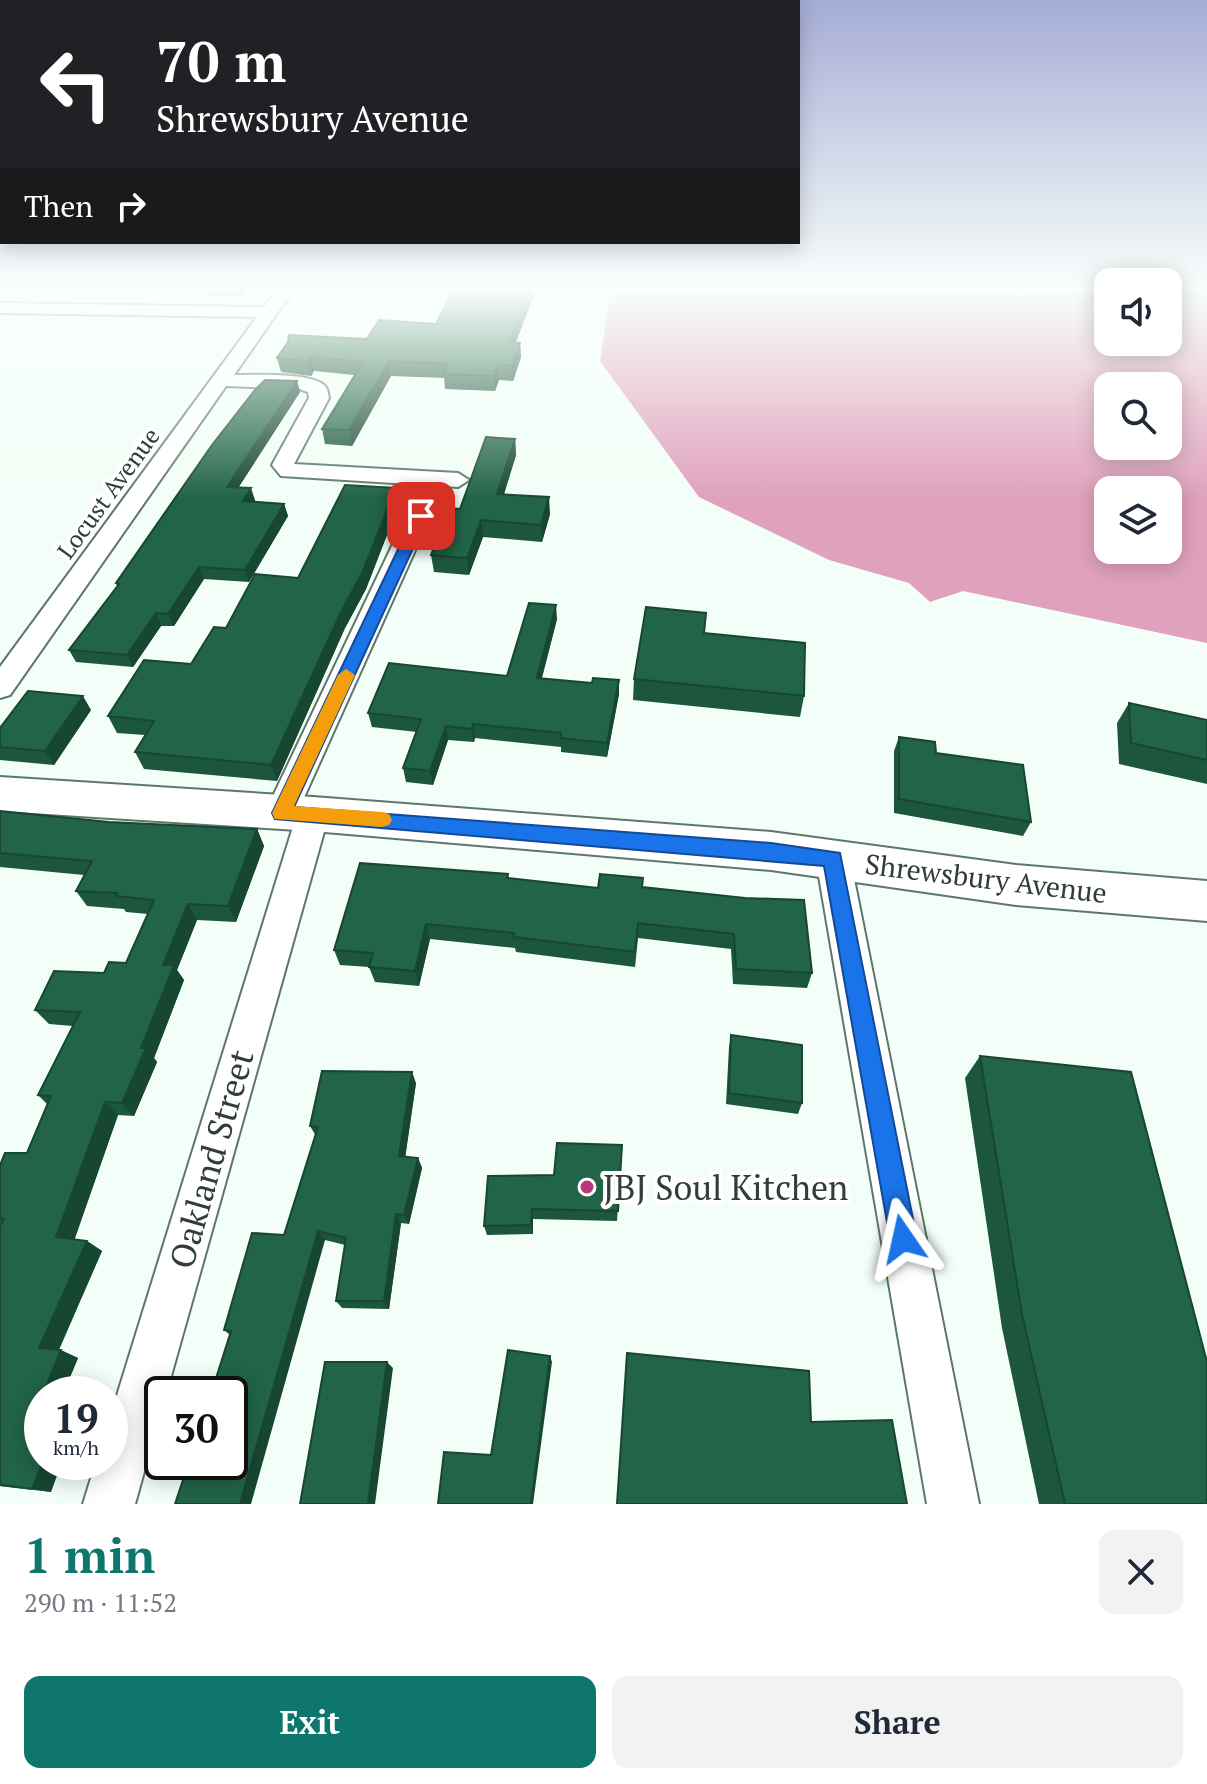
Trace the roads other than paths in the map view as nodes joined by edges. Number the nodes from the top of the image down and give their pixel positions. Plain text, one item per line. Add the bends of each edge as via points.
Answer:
1 (237, 359) edge
2 (222, 380) junction
3 (458, 480) dead end
4 (423, 506) dead end
5 (0, 688) edge
6 (0, 794) edge
7 (297, 814) junction
8 (833, 859) junction
9 (1207, 901) edge
10 (109, 1504) edge
11 (953, 1504) edge

1 - 2 street, Locust Avenue
2 - 3 street via 302,383 318,389 319,398 283,465 289,471
2 - 5 street, Locust Avenue
4 - 7 street, Oakland Street
6 - 7 main road, Shrewsbury Avenue
7 - 8 main road, Shrewsbury Avenue
7 - 10 street, Oakland Street
8 - 9 main road, Shrewsbury Avenue via 1016,885
8 - 11 street

